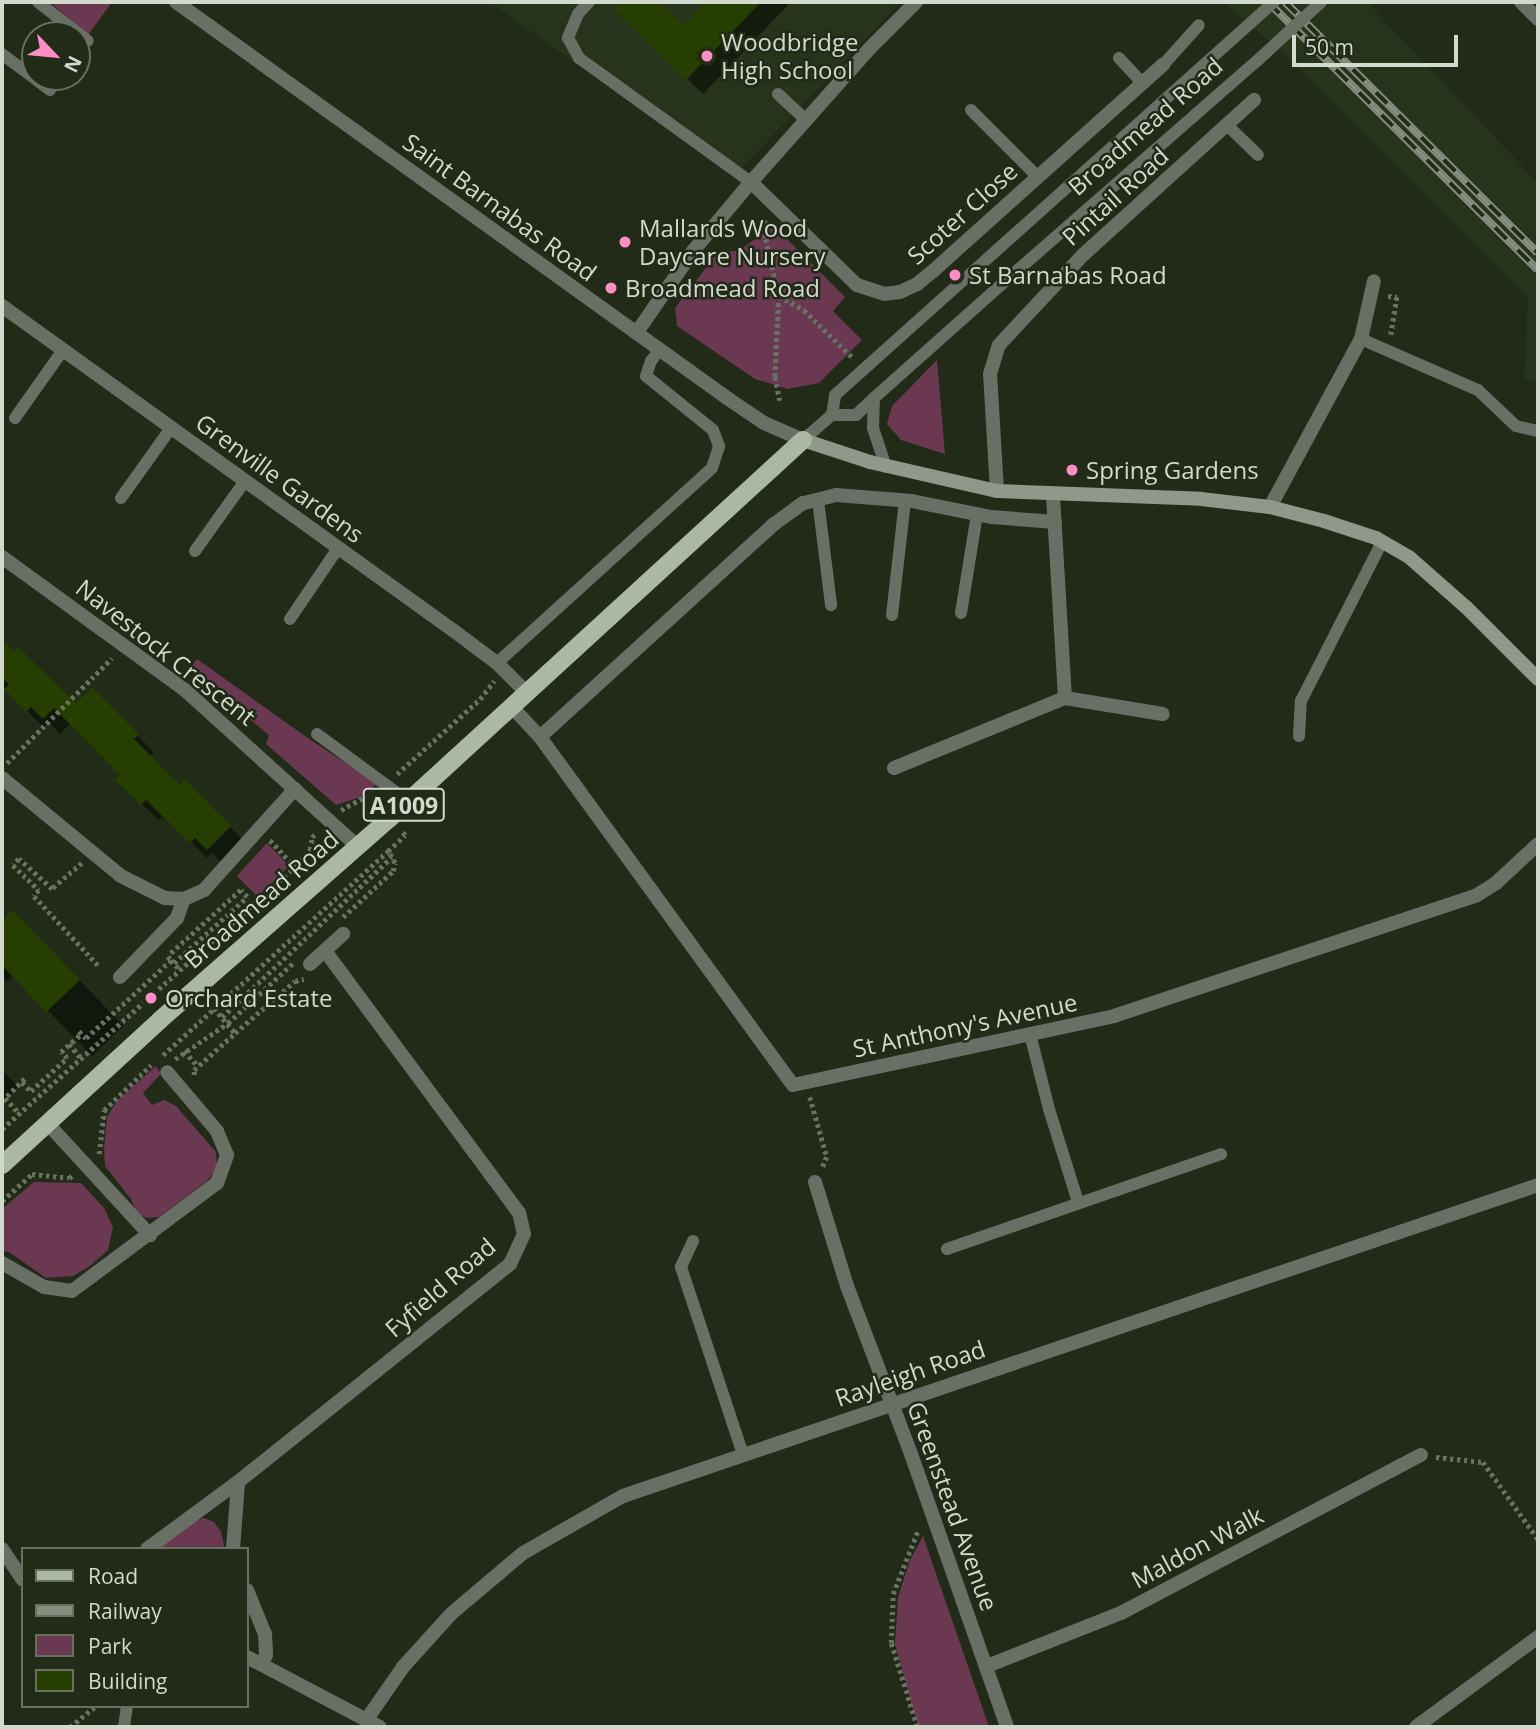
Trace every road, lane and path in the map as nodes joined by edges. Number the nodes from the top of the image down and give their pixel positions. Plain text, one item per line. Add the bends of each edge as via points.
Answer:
1 (38, 2) edge
2 (176, 2) edge
3 (589, 2) edge
4 (916, 2) edge
5 (1274, 2) edge
6 (1321, 2) edge
7 (1521, 2) edge
8 (1538, 19) edge
9 (62, 21) edge
10 (1199, 25) dead end
11 (2, 54) edge
12 (1119, 58) dead end
13 (1164, 64) joint
14 (21, 68) edge
15 (1142, 83) junction
16 (778, 94) dead end
17 (1254, 100) dead end
18 (971, 110) dead end
19 (806, 120) junction
20 (1227, 125) junction
21 (1258, 155) dead end
22 (1037, 176) junction
23 (751, 182) junction
24 (764, 195) junction
25 (1372, 287) joint
26 (779, 296) junction
27 (2, 306) edge
28 (637, 332) junction
29 (1361, 339) junction
30 (660, 349) junction
31 (63, 350) junction
32 (1388, 350) junction
33 (848, 353) dead end
34 (874, 398) junction
35 (780, 400) dead end
36 (832, 415) junction
37 (15, 418) dead end
38 (171, 428) junction
39 (1538, 431) edge
40 (803, 440) junction
41 (886, 467) junction
42 (245, 481) junction
43 (997, 491) junction
44 (1053, 496) junction
45 (121, 498) dead end
46 (818, 500) junction
47 (905, 501) junction
48 (1270, 507) junction
49 (977, 514) junction
50 (1055, 522) junction
51 (1382, 542) junction
52 (338, 548) junction
53 (195, 551) dead end
54 (2, 556) edge
55 (831, 605) dead end
56 (961, 613) dead end
57 (892, 615) dead end
58 (290, 619) dead end
59 (123, 647) junction
60 (500, 666) junction
61 (1538, 679) edge
62 (527, 693) junction
63 (1065, 698) junction
64 (512, 707) junction
65 (1163, 714) dead end
66 (317, 734) dead end
67 (1299, 736) dead end
68 (540, 737) junction
69 (2, 768) edge
70 (894, 768) dead end
71 (2, 778) edge
72 (386, 783) junction
73 (295, 789) junction
74 (408, 801) junction
75 (328, 821) junction
76 (259, 830) junction
77 (1538, 844) edge
78 (358, 847) junction
79 (388, 851) dead end
80 (92, 854) junction
81 (392, 857) dead end
82 (293, 869) junction
83 (296, 876) dead end
84 (184, 899) junction
85 (343, 934) dead end
86 (325, 951) junction
87 (173, 962) junction
88 (98, 965) dead end
89 (180, 970) junction
90 (310, 971) joint
91 (120, 976) dead end
92 (214, 1009) junction
93 (222, 1017) junction
94 (235, 1033) junction
95 (1030, 1034) junction
96 (69, 1044) junction
97 (184, 1051) dead end
98 (81, 1058) junction
99 (198, 1066) junction
100 (167, 1072) dead end
101 (806, 1082) junction
102 (183, 1091) junction
103 (3, 1099) edge
104 (20, 1114) junction
105 (48, 1124) junction
106 (2, 1129) edge
107 (1221, 1154) dead end
108 (85, 1164) junction
109 (2, 1165) edge
110 (815, 1182) joint
111 (1538, 1185) edge
112 (2, 1186) edge
113 (10, 1194) junction
114 (2, 1201) edge
115 (1079, 1202) junction
116 (150, 1235) junction
117 (693, 1241) dead end
118 (947, 1249) dead end
119 (2, 1263) edge
120 (892, 1403) junction
121 (743, 1454) junction
122 (1421, 1455) joint
123 (238, 1482) junction
124 (930, 1517) junction
125 (1538, 1539) edge
126 (150, 1547) edge
127 (233, 1547) edge
128 (2, 1549) edge
129 (21, 1577) edge
130 (248, 1592) edge
131 (1538, 1637) edge
132 (248, 1657) edge
133 (262, 1664) junction
134 (987, 1666) junction
135 (94, 1708) edge
136 (127, 1708) edge
137 (367, 1719) junction
138 (70, 1727) edge
139 (124, 1727) edge
140 (380, 1727) edge
141 (917, 1727) edge
142 (1007, 1727) edge
143 (1416, 1727) edge

1 - 9 lane
2 - 28 street, Saint Barnabas Road
3 - 23 lane via 568,38 579,58
4 - 19 street
5 - 36 lane, Broadmead Road / A1009, bridge via 835,395
6 - 34 lane, Broadmead Road / A1009, bridge
7 - 8 street
10 - 13 lane
11 - 14 lane
12 - 15 lane
13 - 15 street, Scoter Close
15 - 22 street, Scoter Close
16 - 19 lane
17 - 20 street, Pintail Road
18 - 22 lane
19 - 23 street
20 - 21 lane
20 - 43 street, Pintail Road via 1083,255 999,345 990,374
22 - 24 street, Scoter Close via 917,284 884,294 871,292 847,277
23 - 24 street, Scoter Close
23 - 28 street via 693,251
24 - 26 path via 766,239
25 - 29 street
25 - 32 path via 1397,298
26 - 33 path via 804,310
26 - 35 path via 775,377
27 - 31 street, Grenville Gardens
28 - 30 street, Saint Barnabas Road
29 - 32 lane
29 - 48 street
30 - 40 street, Saint Barnabas Road via 764,423
30 - 60 lane via 646,376 713,430 719,446 712,468
31 - 37 lane
31 - 38 street, Grenville Gardens
32 - 39 lane via 1478,390 1516,426
34 - 36 lane, Broadmead Road / A1009 via 856,415
34 - 41 lane via 871,420
36 - 40 lane, Broadmead Road / A1009
38 - 42 street, Grenville Gardens
38 - 45 lane
40 - 41 street
40 - 62 main road, Broadmead Road / A1009
41 - 43 street
42 - 52 street, Grenville Gardens
42 - 53 lane
43 - 44 street
44 - 48 street via 1201,499
44 - 50 street
46 - 47 street via 836,495
46 - 55 lane
46 - 68 street via 803,503 774,524
47 - 49 street
47 - 57 lane
48 - 51 street
49 - 50 street
49 - 56 lane
50 - 63 street
51 - 61 street via 1409,557 1466,607
51 - 67 lane via 1301,701
52 - 58 lane
52 - 60 street, Grenville Gardens
54 - 59 street, Navestock Crescent
59 - 69 path
59 - 73 street, Navestock Crescent via 185,690
60 - 62 street, Grenville Gardens
60 - 72 path via 480,699
62 - 64 main road, Broadmead Road / A1009
63 - 65 street
63 - 70 street
64 - 68 street
64 - 74 main road, Broadmead Road / A1009
66 - 72 lane
68 - 101 street via 793,1085
71 - 80 street
72 - 74 lane
72 - 75 path
73 - 75 street, Navestock Crescent
73 - 76 street
74 - 78 main road, Broadmead Road / A1009
75 - 78 street, Navestock Crescent
75 - 82 path via 312,837 310,850
76 - 82 path via 292,861
76 - 84 street via 204,891
77 - 95 street, St Anthony's Avenue via 1477,895 1114,1016
78 - 105 main road, Broadmead Road / A1009
79 - 92 path
80 - 84 street via 149,891
80 - 88 path via 52,889 19,859 13,865 40,890 34,896
81 - 93 path
82 - 83 path
82 - 89 path
84 - 91 street via 177,918
85 - 86 street
86 - 90 street
86 - 123 street, Fyfield Road via 519,1213 524,1234 510,1264
87 - 87 path via 247,897 241,890 168,956
87 - 89 path
87 - 96 path via 86,1038 80,1032
89 - 98 path
90 - 94 path
92 - 93 path
92 - 108 path via 116,1095 104,1110 100,1154
93 - 94 path
94 - 99 path
95 - 101 street, St Anthony's Avenue
95 - 115 lane
96 - 98 path
96 - 103 path via 61,1052 67,1058 32,1091 24,1079
97 - 99 path
98 - 104 path
99 - 102 path via 194,1083
100 - 102 street
101 - 110 path via 827,1157
102 - 116 street via 217,1130 227,1155 217,1183
103 - 104 path
104 - 106 path
105 - 108 street
105 - 109 main road, Broadmead Road / A1009
107 - 115 lane
108 - 113 path via 69,1178 32,1174
108 - 116 street
110 - 120 street, Greenstead Avenue via 847,1286
111 - 120 street, Rayleigh Road
112 - 113 path
113 - 114 path
115 - 118 lane
116 - 119 street via 72,1291 44,1287
117 - 121 lane via 681,1267
120 - 121 street, Rayleigh Road
120 - 124 street, Greenstead Avenue
121 - 137 street, Rayleigh Road via 623,1496 523,1553 452,1613 403,1667
122 - 125 path via 1483,1462
122 - 134 street, Maldon Walk via 1121,1613
123 - 126 street, Fyfield Road
123 - 127 street
124 - 134 street, Greenstead Avenue
124 - 141 path via 919,1528 893,1594 891,1643
128 - 129 street
130 - 133 street via 265,1634
131 - 143 street
132 - 133 street
133 - 137 street
134 - 142 street, Greenstead Avenue
135 - 138 path
136 - 139 lane
137 - 140 street

